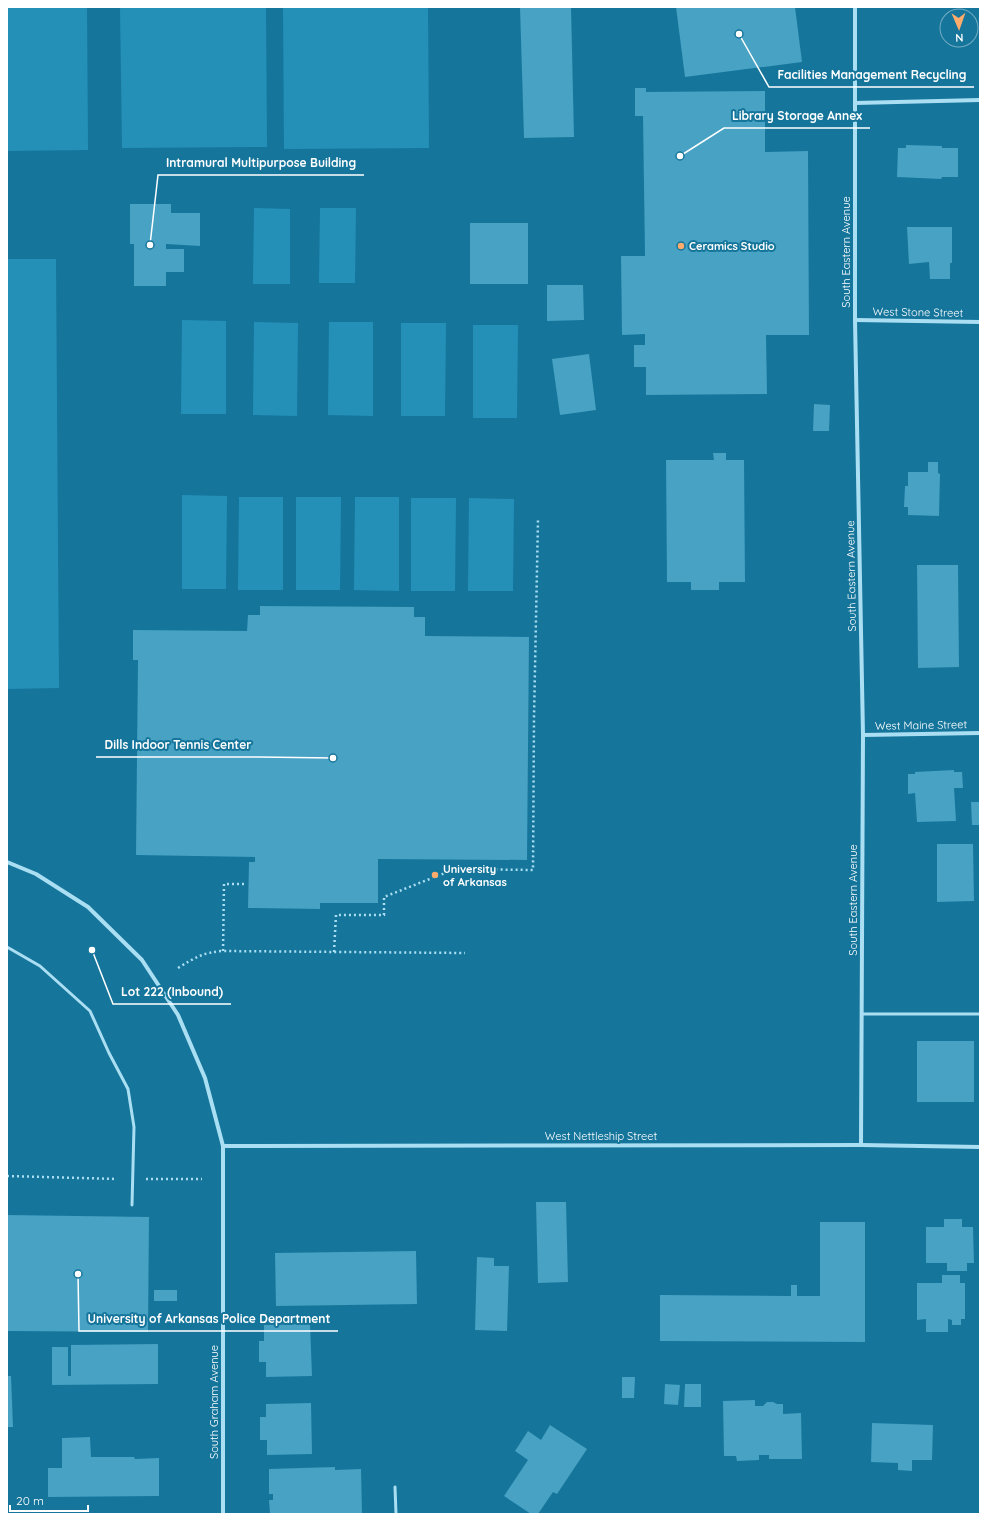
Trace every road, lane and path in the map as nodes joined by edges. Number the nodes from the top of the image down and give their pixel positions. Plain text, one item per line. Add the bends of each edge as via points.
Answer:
1 (855, 7) edge
2 (980, 100) edge
3 (855, 103) junction
4 (855, 320) junction
5 (980, 322) edge
6 (538, 519) dead end
7 (980, 733) edge
8 (862, 736) junction
9 (7, 862) edge
10 (246, 884) dead end
11 (7, 947) edge
12 (223, 951) junction
13 (334, 952) junction
14 (465, 953) dead end
15 (178, 968) dead end
16 (862, 1014) junction
17 (980, 1014) edge
18 (861, 1145) junction
19 (223, 1146) junction
20 (980, 1147) edge
21 (7, 1176) edge
22 (133, 1179) junction
23 (202, 1180) dead end
24 (132, 1205) dead end
25 (395, 1488) dead end
26 (223, 1514) edge
27 (396, 1514) edge

1 - 3 street, South Eastern Avenue
2 - 3 street
3 - 4 street, South Eastern Avenue
4 - 5 street, West Stone Street
4 - 8 street, South Eastern Avenue
6 - 13 path via 533,870 455,868 384,897 384,914 336,915
7 - 8 street, West Maine Street
8 - 16 street, South Eastern Avenue
9 - 19 street, South Graham Avenue via 36,874 88,907 142,960 178,1015 205,1078
10 - 12 path via 224,884
11 - 22 lane via 40,966 90,1011 128,1089 134,1127
12 - 13 path
12 - 15 path via 198,956
13 - 14 path
16 - 17 lane
16 - 18 street, South Eastern Avenue
18 - 19 street, West Nettleship Street
18 - 20 street, West Nettleship Street
19 - 26 street, South Graham Avenue
21 - 22 path
22 - 23 path
22 - 24 lane
25 - 27 lane

